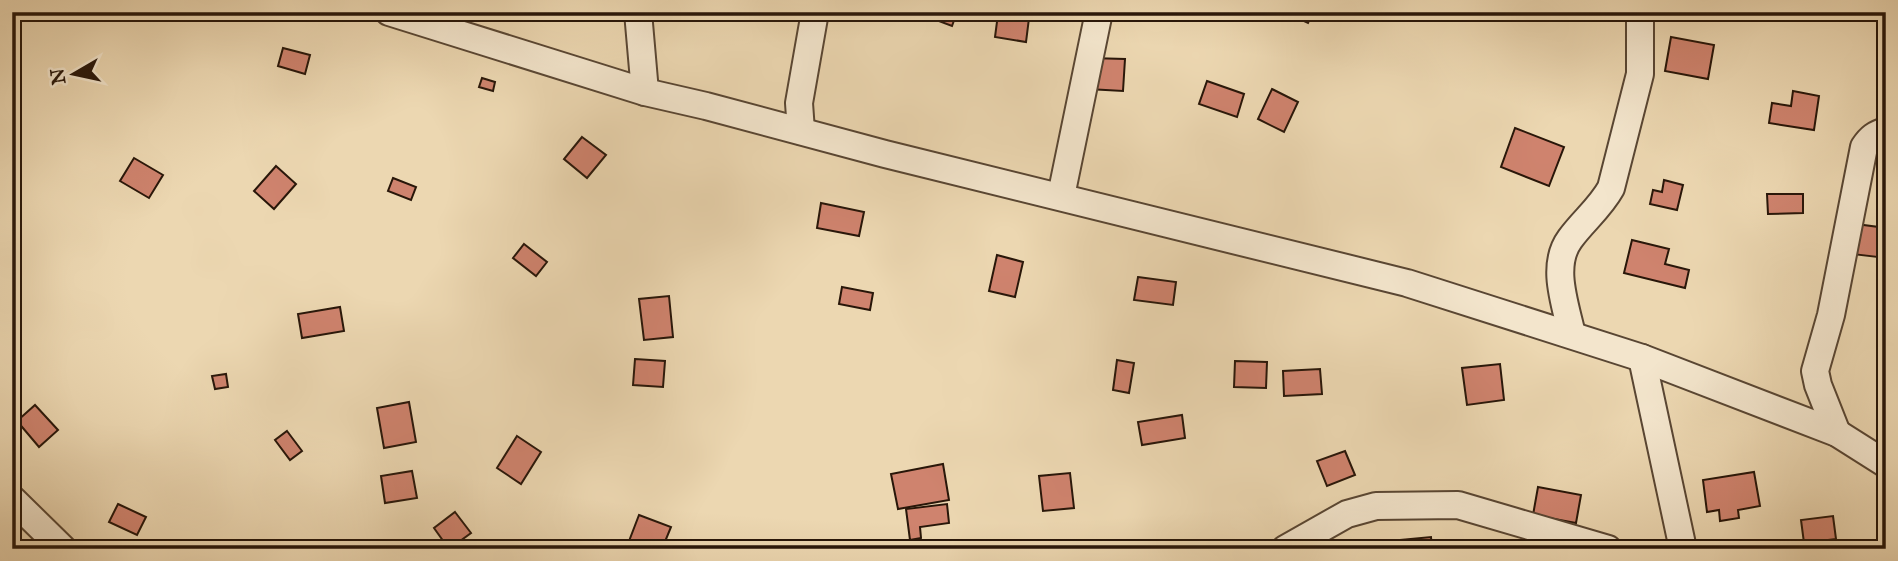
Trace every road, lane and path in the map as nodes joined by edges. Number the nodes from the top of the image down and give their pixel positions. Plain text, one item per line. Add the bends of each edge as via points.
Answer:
1 (389, 12) edge
2 (638, 12) edge
3 (815, 12) edge
4 (1099, 12) edge
5 (1640, 12) edge
6 (645, 92) junction
7 (800, 131) junction
8 (1886, 131) edge
9 (1061, 196) junction
10 (1572, 335) junction
11 (1642, 358) junction
12 (1837, 433) junction
13 (1886, 464) edge
14 (12, 499) edge
15 (63, 549) edge
16 (1285, 549) edge
17 (1608, 549) edge
18 (1683, 549) edge

1 - 6 street
2 - 6 street
3 - 7 street via 799,103
4 - 9 street
5 - 10 street via 1640,74 1611,188 1568,242 1562,257 1560,270
6 - 7 street
7 - 9 street
8 - 12 street via 1877,133 1864,147 1831,315 1815,371
9 - 10 street via 1407,283
10 - 11 street
11 - 12 street
11 - 18 street
12 - 13 street
14 - 15 street
16 - 17 street via 1347,514 1376,506 1458,505

